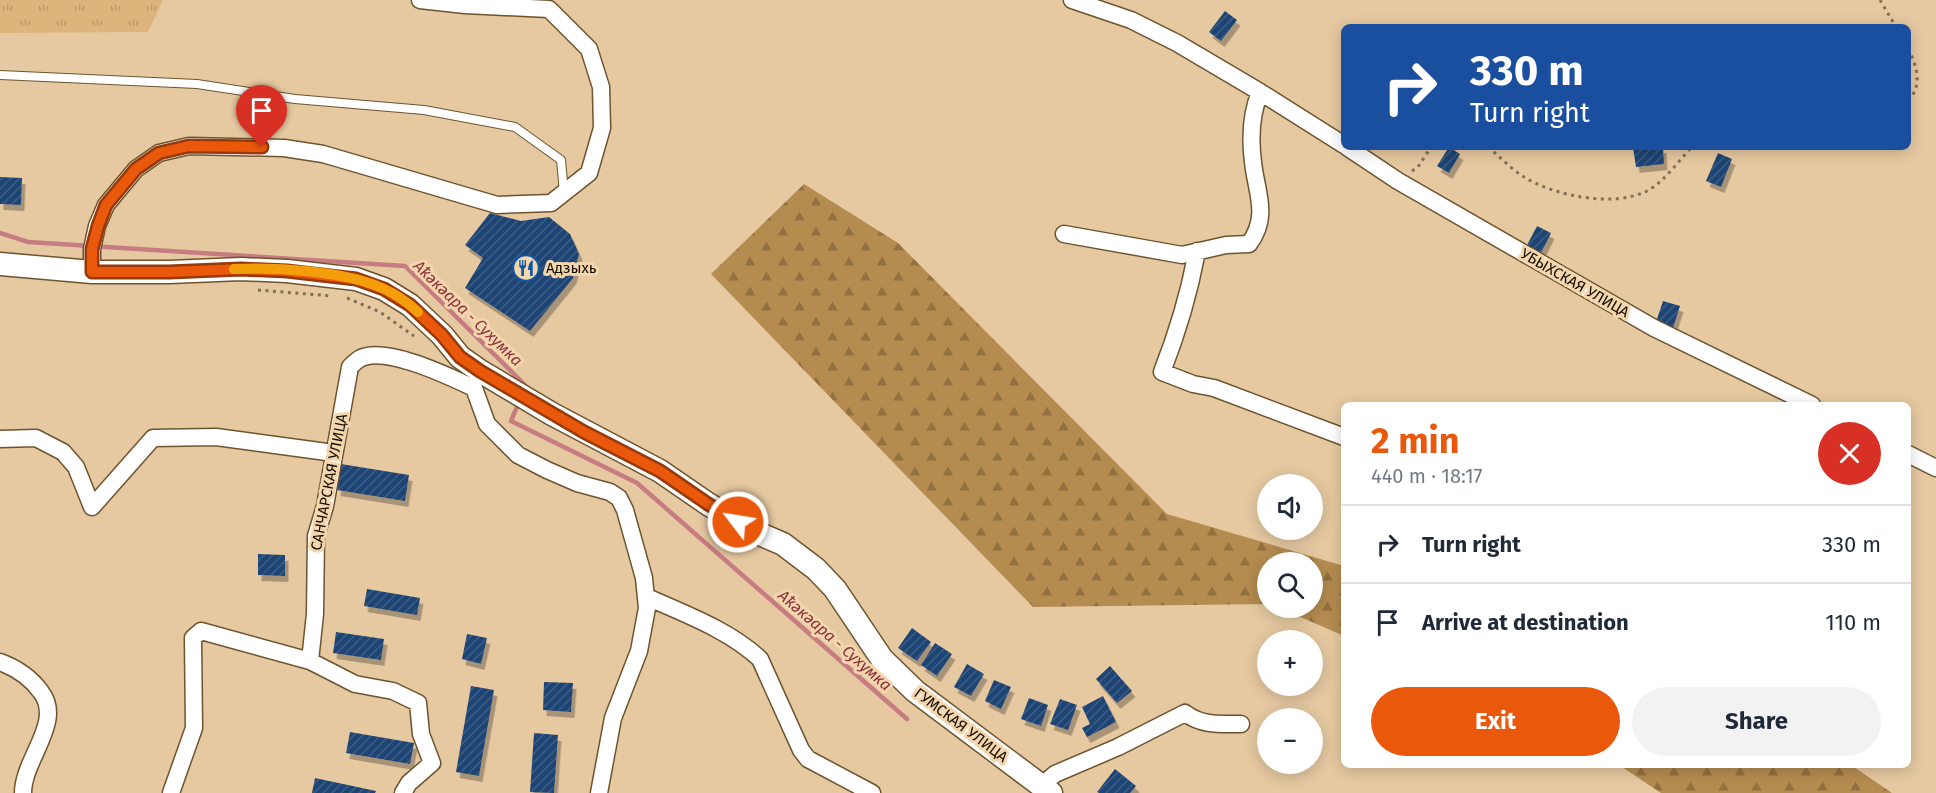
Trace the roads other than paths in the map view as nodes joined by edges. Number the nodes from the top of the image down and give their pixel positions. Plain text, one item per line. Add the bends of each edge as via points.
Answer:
1 (420, 0) edge
2 (1072, 0) edge
3 (0, 75) edge
4 (1260, 92) junction
5 (1341, 143) edge
6 (1352, 150) edge
7 (564, 193) junction
8 (1064, 234) dead end
9 (1197, 251) junction
10 (0, 264) edge
11 (92, 272) junction
12 (1806, 402) edge
13 (1341, 436) edge
14 (0, 439) edge
15 (334, 453) junction
16 (1911, 456) edge
17 (1936, 468) edge
18 (647, 597) junction
19 (310, 661) junction
20 (0, 662) edge
21 (1241, 724) dead end
22 (1046, 789) edge
23 (23, 793) edge
24 (171, 793) edge
25 (403, 793) edge
26 (599, 793) edge
27 (872, 793) edge

1 - 7 street via 549,9 589,49 602,87 602,128 589,173
2 - 4 street, УБЫХСКАЯ УЛИЦА via 1131,20
3 - 7 lane via 197,84 295,99 424,110 515,127 561,160
4 - 5 street, УБЫХСКАЯ УЛИЦА
4 - 9 street via 1251,136 1261,218 1257,233 1249,244
6 - 12 street, УБЫХСКАЯ УЛИЦА via 1398,181 1654,328
7 - 11 street via 550,203 497,205 323,154 284,148 189,146 159,153 136,169 106,205 92,249
8 - 9 street via 1182,255
9 - 13 street via 1182,318 1161,372
10 - 11 street, ГУМСКАЯ УЛИЦА
11 - 22 street, ГУМСКАЯ УЛИЦА via 287,271 356,279 384,289 417,311 460,357 480,371 660,471 753,531 783,544 835,589 882,659 915,691
14 - 15 street via 36,438 63,452 76,467 92,507 153,438 216,437
15 - 18 street, САНЧАРСКАЯ УЛИЦА via 350,367 362,358 380,356 407,361 447,375 474,388 487,424 518,455 619,498
15 - 19 street, САНЧАРСКАЯ УЛИЦА via 316,536
16 - 17 street
18 - 26 street via 644,633 613,718
18 - 27 street via 751,650 760,659 808,759
19 - 24 street via 201,632 193,638 194,728
19 - 25 street via 356,684 393,691 418,703 421,734 432,763
20 - 23 street via 37,685 49,710
21 - 22 street via 1209,724 1185,713 1055,774

